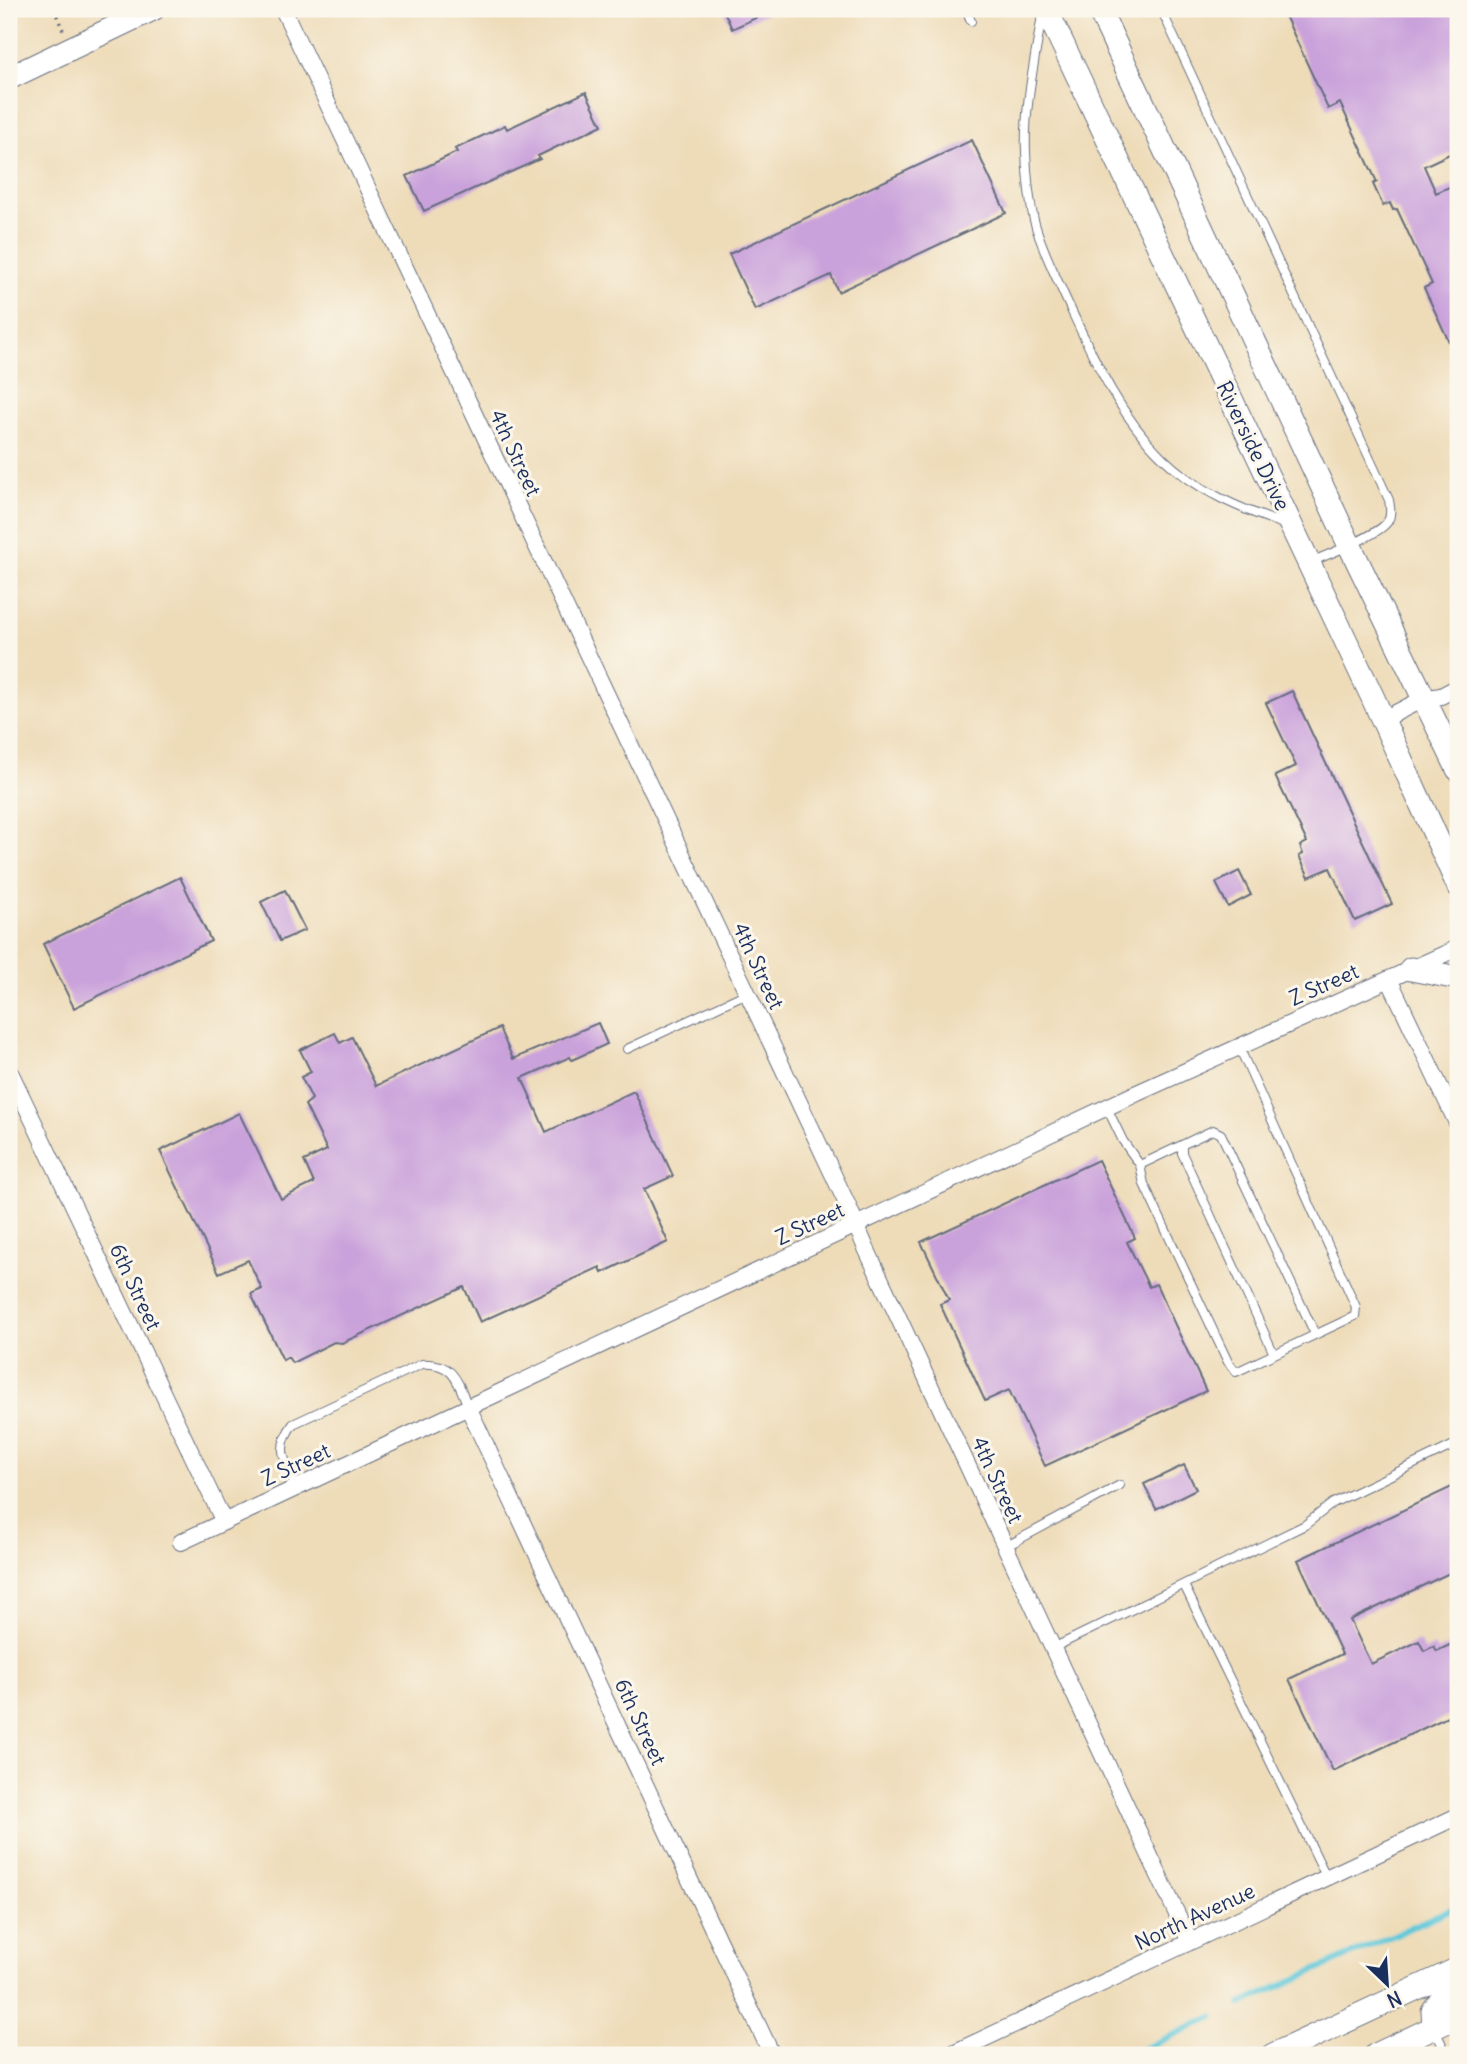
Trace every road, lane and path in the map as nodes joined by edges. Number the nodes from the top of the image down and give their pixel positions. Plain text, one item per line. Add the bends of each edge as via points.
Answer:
1 (54, 9) edge
2 (153, 9) edge
3 (283, 9) edge
4 (966, 9) edge
5 (1045, 9) edge
6 (1099, 9) edge
7 (1161, 9) edge
8 (971, 20) dead end
9 (63, 30) dead end
10 (9, 78) edge
11 (1293, 528) junction
12 (1349, 544) junction
13 (1309, 563) junction
14 (1458, 687) edge
15 (1423, 699) junction
16 (1382, 720) junction
17 (1458, 769) edge
18 (1458, 885) edge
19 (1458, 947) edge
20 (1412, 969) junction
21 (1458, 978) edge
22 (1390, 979) junction
23 (747, 993) junction
24 (1239, 1047) junction
25 (627, 1049) dead end
26 (9, 1070) edge
27 (1107, 1108) junction
28 (1458, 1125) edge
29 (1182, 1145) junction
30 (1140, 1165) junction
31 (856, 1225) junction
32 (1315, 1334) junction
33 (1274, 1354) junction
34 (468, 1407) junction
35 (1458, 1443) edge
36 (1120, 1485) dead end
37 (296, 1488) junction
38 (224, 1522) junction
39 (181, 1542) dead end
40 (1005, 1547) junction
41 (1184, 1585) junction
42 (1053, 1648) junction
43 (1458, 1816) edge
44 (1327, 1878) junction
45 (1190, 1942) junction
46 (1458, 1969) edge
47 (1458, 1994) edge
48 (1458, 2016) edge
49 (1434, 2028) junction
50 (772, 2055) edge
51 (949, 2055) edge
52 (1273, 2055) edge
53 (1376, 2055) edge
54 (1447, 2055) edge

1 - 9 path
2 - 10 street
3 - 23 street, 4th Street
4 - 8 lane
5 - 11 street, Riverside Drive
5 - 11 lane via 1028,107 1026,150 1034,220 1094,359 1135,427 1161,457 1223,500
6 - 12 street
7 - 12 lane via 1389,500 1389,520 1382,528
11 - 13 street, Riverside Drive
12 - 13 lane
12 - 15 street
13 - 16 street, Riverside Drive
14 - 15 street
15 - 16 street
15 - 17 street
16 - 18 street, Riverside Drive
19 - 20 street, Z Street
20 - 21 street
20 - 22 street, Z Street
22 - 24 street, Z Street
22 - 28 street
23 - 25 lane
23 - 31 street, 4th Street
24 - 27 street, Z Street
24 - 32 lane via 1356,1307 1355,1316
26 - 38 street, 6th Street
27 - 30 lane
27 - 31 street, Z Street
29 - 30 lane
29 - 32 lane via 1213,1130 1221,1134
29 - 33 lane
30 - 33 lane via 1144,1184 1228,1362 1236,1372
31 - 34 street, Z Street
31 - 40 street, 4th Street
32 - 33 lane
34 - 37 street, Z Street
34 - 37 lane via 455,1375 438,1363 422,1364 293,1424 282,1451
34 - 50 street, 6th Street
35 - 41 lane via 1333,1503 1305,1525
36 - 40 lane
37 - 38 street, Z Street
38 - 39 street, Z Street
40 - 42 street, 4th Street
41 - 42 lane
41 - 44 lane
42 - 45 street, 4th Street
43 - 44 street, North Avenue
44 - 45 street, North Avenue
45 - 51 street, North Avenue
46 - 52 street
47 - 49 street via 1433,2011
48 - 49 street
49 - 53 street
49 - 54 lane

